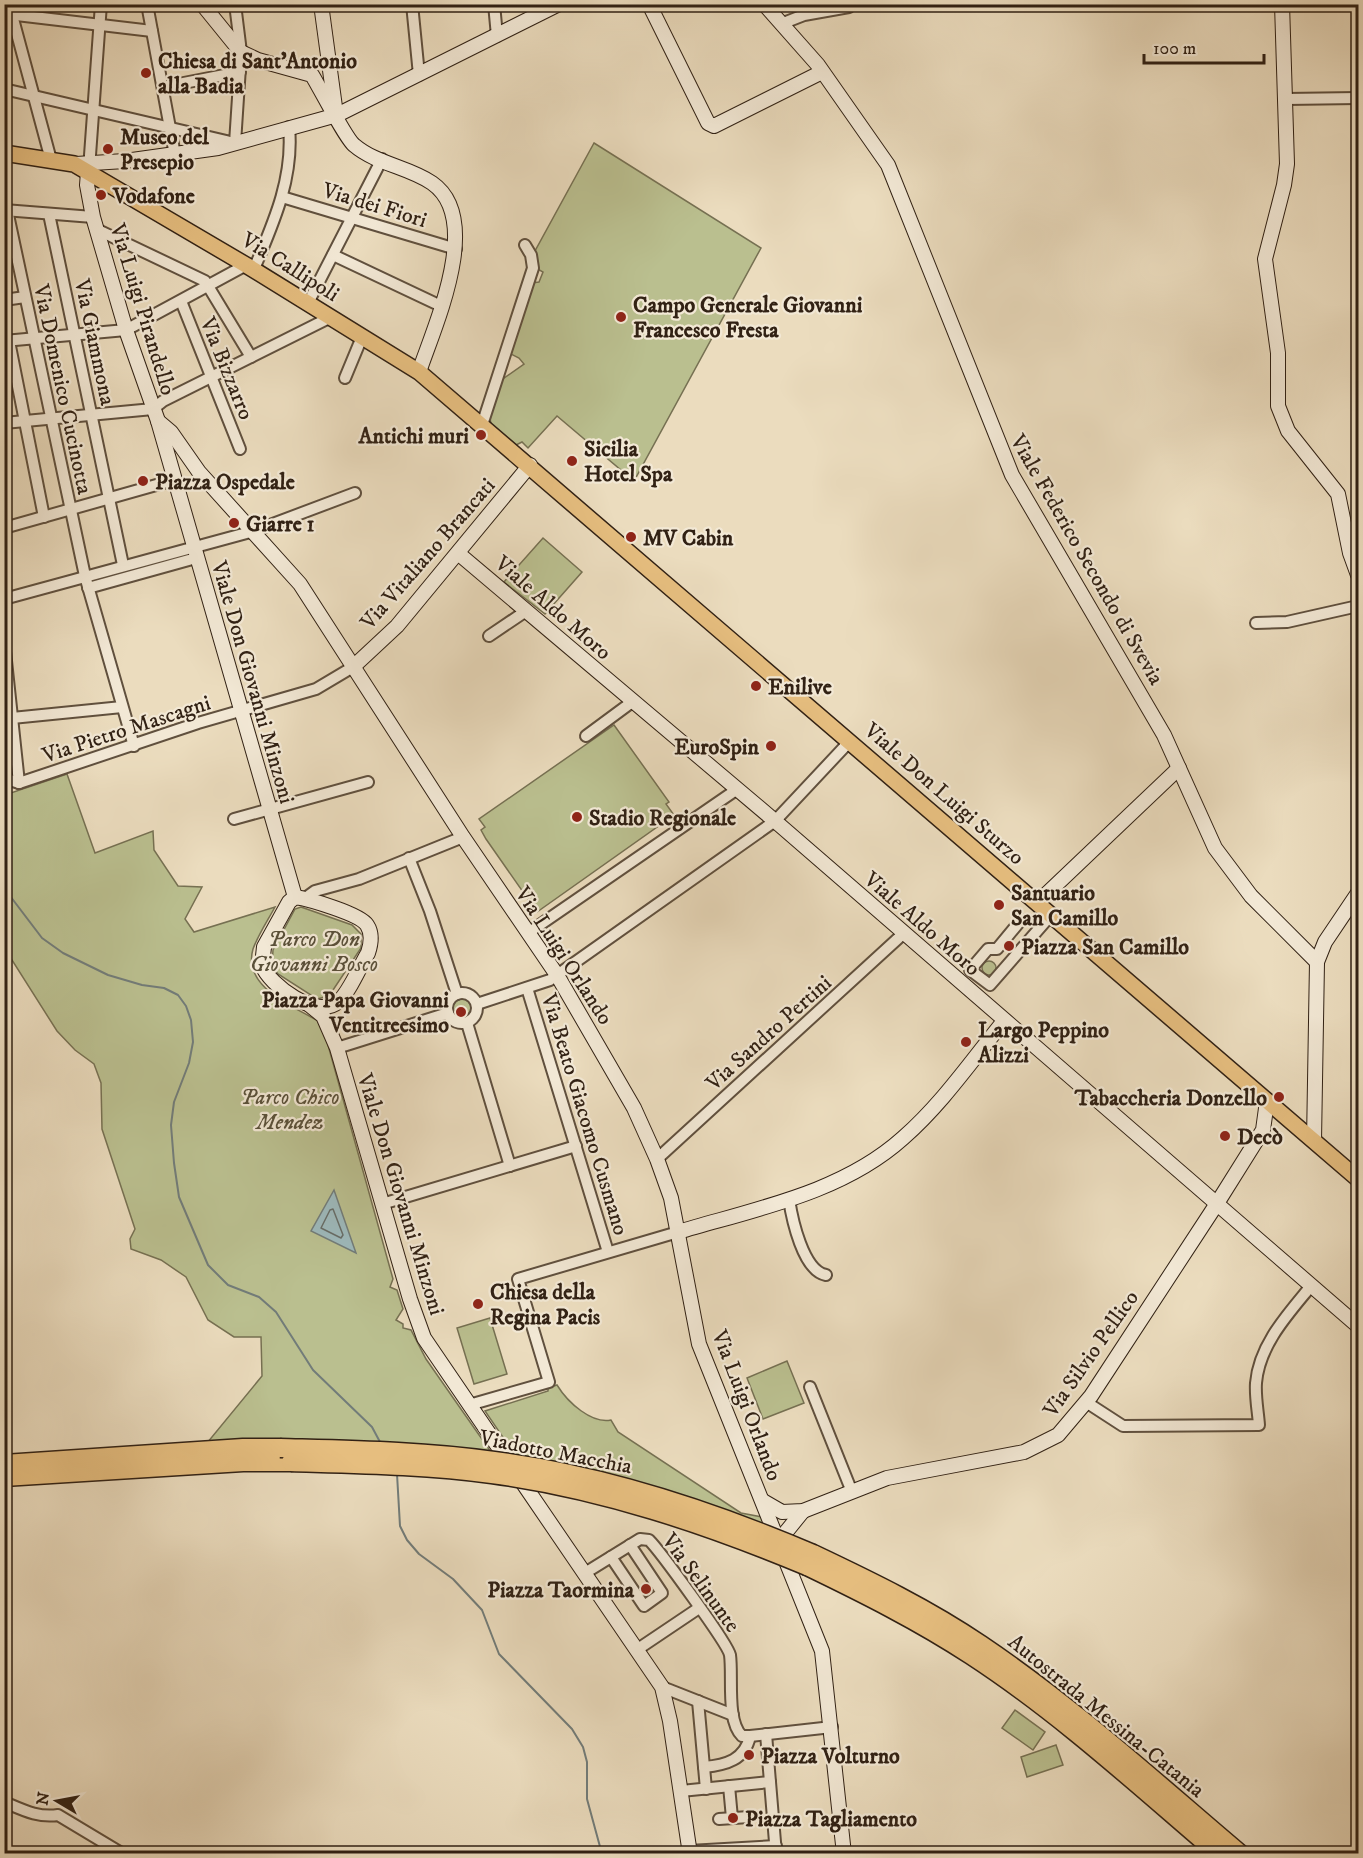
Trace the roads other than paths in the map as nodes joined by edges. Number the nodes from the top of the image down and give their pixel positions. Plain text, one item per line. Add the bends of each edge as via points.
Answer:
1 (101, 4) edge
2 (147, 4) edge
3 (202, 4) edge
4 (235, 4) edge
5 (321, 4) edge
6 (412, 4) edge
7 (494, 4) edge
8 (559, 4) edge
9 (649, 4) edge
10 (764, 4) edge
11 (1282, 4) edge
12 (849, 7) dead end
13 (9, 11) edge
14 (99, 24) junction
15 (781, 24) junction
16 (237, 28) junction
17 (222, 30) junction
18 (152, 31) junction
19 (497, 36) junction
20 (241, 52) junction
21 (327, 61) junction
22 (240, 72) junction
23 (822, 72) junction
24 (312, 75) junction
25 (419, 75) junction
26 (163, 87) junction
27 (4, 89) edge
28 (35, 96) junction
29 (1359, 98) edge
30 (1286, 99) junction
31 (94, 110) junction
32 (337, 115) junction
33 (171, 127) junction
34 (290, 128) junction
35 (235, 143) junction
36 (4, 153) edge
37 (175, 154) junction
38 (382, 159) junction
39 (51, 160) junction
40 (121, 161) junction
41 (84, 167) junction
42 (112, 185) junction
43 (282, 197) junction
44 (6, 210) edge
45 (49, 214) junction
46 (352, 218) junction
47 (95, 223) junction
48 (525, 245) dead end
49 (456, 249) junction
50 (333, 255) junction
51 (250, 267) junction
52 (207, 287) junction
53 (25, 297) junction
54 (4, 300) edge
55 (181, 302) junction
56 (308, 303) junction
57 (441, 306) junction
58 (330, 317) junction
59 (126, 330) junction
60 (75, 336) junction
61 (362, 337) junction
62 (33, 340) junction
63 (7, 341) edge
64 (251, 357) junction
65 (419, 372) junction
66 (211, 378) junction
67 (345, 378) dead end
68 (92, 415) junction
69 (155, 415) junction
70 (51, 419) junction
71 (24, 421) junction
72 (4, 423) edge
73 (482, 425) junction
74 (240, 449) dead end
75 (530, 465) junction
76 (199, 472) junction
77 (174, 482) junction
78 (355, 493) dead end
79 (109, 498) junction
80 (70, 509) junction
81 (44, 517) junction
82 (4, 528) edge
83 (254, 531) junction
84 (194, 552) junction
85 (459, 554) junction
86 (123, 566) junction
87 (1359, 575) edge
88 (85, 576) junction
89 (88, 588) junction
90 (4, 599) edge
91 (1359, 606) edge
92 (526, 612) junction
93 (1256, 623) dead end
94 (489, 636) dead end
95 (4, 642) edge
96 (353, 666) junction
97 (632, 702) junction
98 (122, 706) junction
99 (240, 712) junction
100 (15, 717) junction
101 (586, 736) dead end
102 (850, 741) junction
103 (134, 746) junction
104 (1179, 768) junction
105 (4, 778) edge
106 (22, 782) junction
107 (368, 782) dead end
108 (736, 790) junction
109 (268, 809) junction
110 (234, 819) dead end
111 (775, 821) junction
112 (463, 837) junction
113 (409, 858) junction
114 (1359, 893) edge
115 (302, 895) junction
116 (1037, 903) junction
117 (1051, 915) junction
118 (1021, 920) dead end
119 (528, 933) junction
120 (904, 933) junction
121 (997, 949) junction
122 (1011, 960) junction
123 (1317, 962) junction
124 (557, 975) junction
125 (527, 988) junction
126 (456, 989) junction
127 (338, 1002) junction
128 (481, 1002) junction
129 (307, 1003) junction
130 (443, 1015) junction
131 (1004, 1021) junction
132 (468, 1028) junction
133 (337, 1048) junction
134 (1267, 1101) junction
135 (1314, 1105) junction
136 (1289, 1120) junction
137 (1263, 1130) junction
138 (1314, 1141) junction
139 (576, 1146) junction
140 (657, 1159) junction
141 (510, 1166) junction
142 (1359, 1179) edge
143 (789, 1198) junction
144 (382, 1204) junction
145 (1216, 1205) junction
146 (678, 1232) junction
147 (608, 1252) junction
148 (826, 1275) dead end
149 (1311, 1286) junction
150 (1359, 1326) edge
151 (810, 1387) dead end
152 (1086, 1402) junction
153 (469, 1406) junction
154 (286, 1455) junction
155 (4, 1464) edge
156 (4, 1477) edge
157 (852, 1492) junction
158 (763, 1501) junction
159 (797, 1515) junction
160 (772, 1525) junction
161 (630, 1545) junction
162 (783, 1551) junction
163 (611, 1557) junction
164 (810, 1560) junction
165 (585, 1573) junction
166 (699, 1608) junction
167 (638, 1649) junction
168 (662, 1687) junction
169 (698, 1701) junction
170 (733, 1715) junction
171 (832, 1728) junction
172 (766, 1734) junction
173 (750, 1736) junction
174 (704, 1767) junction
175 (770, 1782) junction
176 (729, 1786) junction
177 (706, 1789) junction
178 (681, 1791) junction
179 (4, 1802) edge
180 (749, 1817) dead end
181 (732, 1818) junction
182 (719, 1819) dead end
183 (776, 1850) edge
184 (689, 1852) edge
185 (123, 1854) edge
186 (844, 1854) edge
187 (1219, 1854) edge
188 (1240, 1854) edge

1 - 14 street
2 - 18 street
3 - 17 street
4 - 16 street
5 - 21 street
6 - 25 street
7 - 19 street
8 - 19 street
9 - 23 street via 708,123 714,126
10 - 15 street, Viale Federico Secondo di Svevia
11 - 30 street
12 - 15 street via 804,15
13 - 14 street
13 - 28 street
14 - 18 street
14 - 31 street
15 - 23 street, Viale Federico Secondo di Svevia
16 - 17 street
16 - 20 street
17 - 20 street
18 - 26 street
19 - 25 street
20 - 22 street
20 - 24 street
21 - 24 street via 322,76
21 - 32 street
22 - 26 street
22 - 35 street
23 - 104 street, Viale Federico Secondo di Svevia via 888,165 1007,466 1133,681
24 - 32 street
25 - 32 street
26 - 33 street
27 - 28 street
28 - 31 street
28 - 39 street
29 - 30 street
30 - 87 street via 1286,175 1265,259 1278,353 1278,406 1288,431 1338,494 1350,553
31 - 33 street
31 - 41 street
32 - 34 street
32 - 38 street via 352,144
33 - 35 street
33 - 37 street
34 - 35 street
34 - 43 street
35 - 37 street
36 - 39 main road, Via Callipoli
37 - 40 street
38 - 46 street
38 - 49 street via 435,185 450,206
39 - 41 main road, Via Callipoli
40 - 41 street
40 - 42 street
41 - 42 main road, Via Callipoli
41 - 47 street, Via Luigi Pirandello
42 - 51 main road, Via Callipoli
43 - 46 street, Via dei Fiori
43 - 51 street
44 - 45 street
44 - 53 street, Via Domenico Cucinotta
45 - 47 street
45 - 60 street, Via Giammona
46 - 49 street, Via dei Fiori
46 - 50 street
47 - 52 street via 205,281
47 - 59 street, Via Luigi Pirandello
48 - 73 street via 533,268
49 - 57 street
50 - 56 street
50 - 57 street
51 - 52 street
51 - 56 main road, Via Callipoli
52 - 55 street
52 - 64 street
53 - 54 street
53 - 62 street, Via Domenico Cucinotta
55 - 59 street
55 - 66 street, Via Bizzarro
56 - 58 main road, Via Callipoli
57 - 65 street
58 - 61 main road, Via Callipoli
58 - 64 street
59 - 60 street
59 - 69 street, Via Luigi Pirandello
60 - 62 street
60 - 68 street, Via Giammona
61 - 65 main road, Via Callipoli
61 - 67 street
62 - 63 street
62 - 70 street, Via Domenico Cucinotta
63 - 71 street
64 - 66 street
65 - 73 main road, Via Callipoli
66 - 69 street
66 - 74 street, Via Bizzarro
68 - 69 street
68 - 70 street
68 - 79 street, Via Giammona
69 - 76 street, Via Luigi Orlando
69 - 77 street, Via Luigi Pirandello
70 - 71 street
70 - 80 street, Via Domenico Cucinotta
71 - 72 street
71 - 81 street
73 - 75 main road, Via Callipoli
75 - 85 street, Via Vitaliano Brancati
75 - 102 main road, Viale Don Luigi Sturzo
76 - 77 street
76 - 83 street, Via Luigi Orlando
77 - 79 street
77 - 84 street, Viale Don Giovanni Minzoni
78 - 83 street
79 - 80 street
79 - 86 street
80 - 81 street
80 - 88 street, Via Domenico Cucinotta
81 - 82 street
83 - 84 street
83 - 96 street, Via Luigi Orlando via 300,584
84 - 86 street
84 - 89 street
84 - 99 street, Viale Don Giovanni Minzoni
85 - 92 street, Viale Aldo Moro
85 - 96 street, Via Vitaliano Brancati via 397,626
86 - 88 street
88 - 89 street, Via Domenico Cucinotta
88 - 90 street
89 - 98 street, Via Domenico Cucinotta
91 - 93 street via 1287,622
92 - 94 street
92 - 97 street, Viale Aldo Moro
95 - 100 street
96 - 99 street, Via Pietro Mascagni via 316,689
96 - 112 street, Via Luigi Orlando
97 - 101 street
97 - 108 street, Viale Aldo Moro
98 - 100 street
98 - 103 street, Via Domenico Cucinotta
99 - 103 street, Via Pietro Mascagni
99 - 109 street, Viale Don Giovanni Minzoni
100 - 106 street
102 - 111 street
102 - 116 main road, Viale Don Luigi Sturzo
103 - 106 street, Via Pietro Mascagni
104 - 116 street
104 - 123 street, Viale Federico Secondo di Svevia via 1224,863
105 - 106 street
107 - 109 street
108 - 111 street, Viale Aldo Moro
108 - 119 street
109 - 110 street
109 - 115 street, Viale Don Giovanni Minzoni
111 - 120 street, Viale Aldo Moro
111 - 124 street
112 - 113 street
112 - 119 street, Via Luigi Orlando
113 - 115 street via 359,879
113 - 126 street
114 - 123 street via 1325,942
115 - 127 street via 361,919 369,928 368,953
115 - 129 street via 289,902 264,947 261,965 274,984
116 - 117 main road, Viale Don Luigi Sturzo
117 - 122 street
117 - 134 main road, Viale Don Luigi Sturzo
118 - 121 street
119 - 124 street, Via Luigi Orlando
120 - 131 street, Viale Aldo Moro
120 - 140 street, Via Sandro Pertini
121 - 122 street
121 - 122 street via 988,949 970,970 990,985
123 - 135 street
124 - 125 street
124 - 140 street, Via Luigi Orlando via 615,1073
125 - 128 street
125 - 139 street, Via Beato Giacomo Cusmano
126 - 128 street
126 - 130 street
127 - 129 street via 319,1007
127 - 133 street via 332,1018
128 - 132 street
129 - 133 street via 324,1016
130 - 132 street
130 - 133 street
131 - 143 street via 903,1138 847,1176
131 - 145 street, Viale Aldo Moro
132 - 141 street
133 - 144 street, Viale Don Giovanni Minzoni
134 - 136 main road, Viale Don Luigi Sturzo
134 - 137 street
135 - 136 street via 1306,1120
135 - 138 street
136 - 137 street
136 - 138 main road, Viale Don Luigi Sturzo
137 - 145 street, Via Silvio Pellico
138 - 142 main road, Viale Don Luigi Sturzo
139 - 141 street
139 - 147 street, Via Beato Giacomo Cusmano
140 - 146 street, Via Luigi Orlando
141 - 144 street
143 - 146 street
143 - 148 street via 810,1266
144 - 153 street, Viale Don Giovanni Minzoni via 415,1318
145 - 149 street, Viale Aldo Moro
145 - 152 street, Via Silvio Pellico
146 - 147 street
146 - 158 street, Via Luigi Orlando via 699,1344
147 - 153 street via 518,1279 549,1382
149 - 150 street, Viale Aldo Moro
149 - 152 street via 1283,1319 1267,1346 1256,1379 1259,1425 1123,1426
151 - 157 street
152 - 157 street, Via Silvio Pellico via 1058,1435 1036,1448 887,1478
153 - 165 street, Viale Don Giovanni Minzoni
154 - 155 highway via 243,1448
154 - 156 highway via 243,1462
154 - 164 highway, Viadotto Macchia, bridge via 462,1470 561,1486 684,1519
157 - 159 street, Via Silvio Pellico
158 - 159 street
158 - 160 street, Via Luigi Orlando
159 - 160 street, Via Silvio Pellico
159 - 162 street via 786,1532
160 - 162 street, Via Luigi Orlando
161 - 163 street
161 - 163 street via 662,1593 644,1606
161 - 166 street, Via Selinunte via 645,1538 656,1547
162 - 171 street, Via Luigi Orlando via 822,1651
163 - 165 street
164 - 187 highway, Autostrada Messina-Catania via 1005,1678
164 - 188 highway, Autostrada Messina-Catania via 908,1602 1013,1668 1083,1720
165 - 167 street, Viale Don Giovanni Minzoni
166 - 167 street
166 - 170 street, Via Selinunte via 729,1652
167 - 168 street, Viale Don Giovanni Minzoni
168 - 169 street
168 - 178 street, Viale Don Giovanni Minzoni
169 - 170 street
169 - 174 street
170 - 173 street via 738,1732
171 - 172 street
171 - 186 street, Via Luigi Orlando
172 - 173 street
172 - 175 street
173 - 174 street via 742,1752 730,1763
174 - 177 street
175 - 176 street
175 - 183 street
176 - 177 street
176 - 181 street
177 - 178 street
178 - 184 street, Viale Don Giovanni Minzoni
179 - 185 street via 33,1815 58,1815
180 - 181 street
181 - 182 street
183 - 184 street

